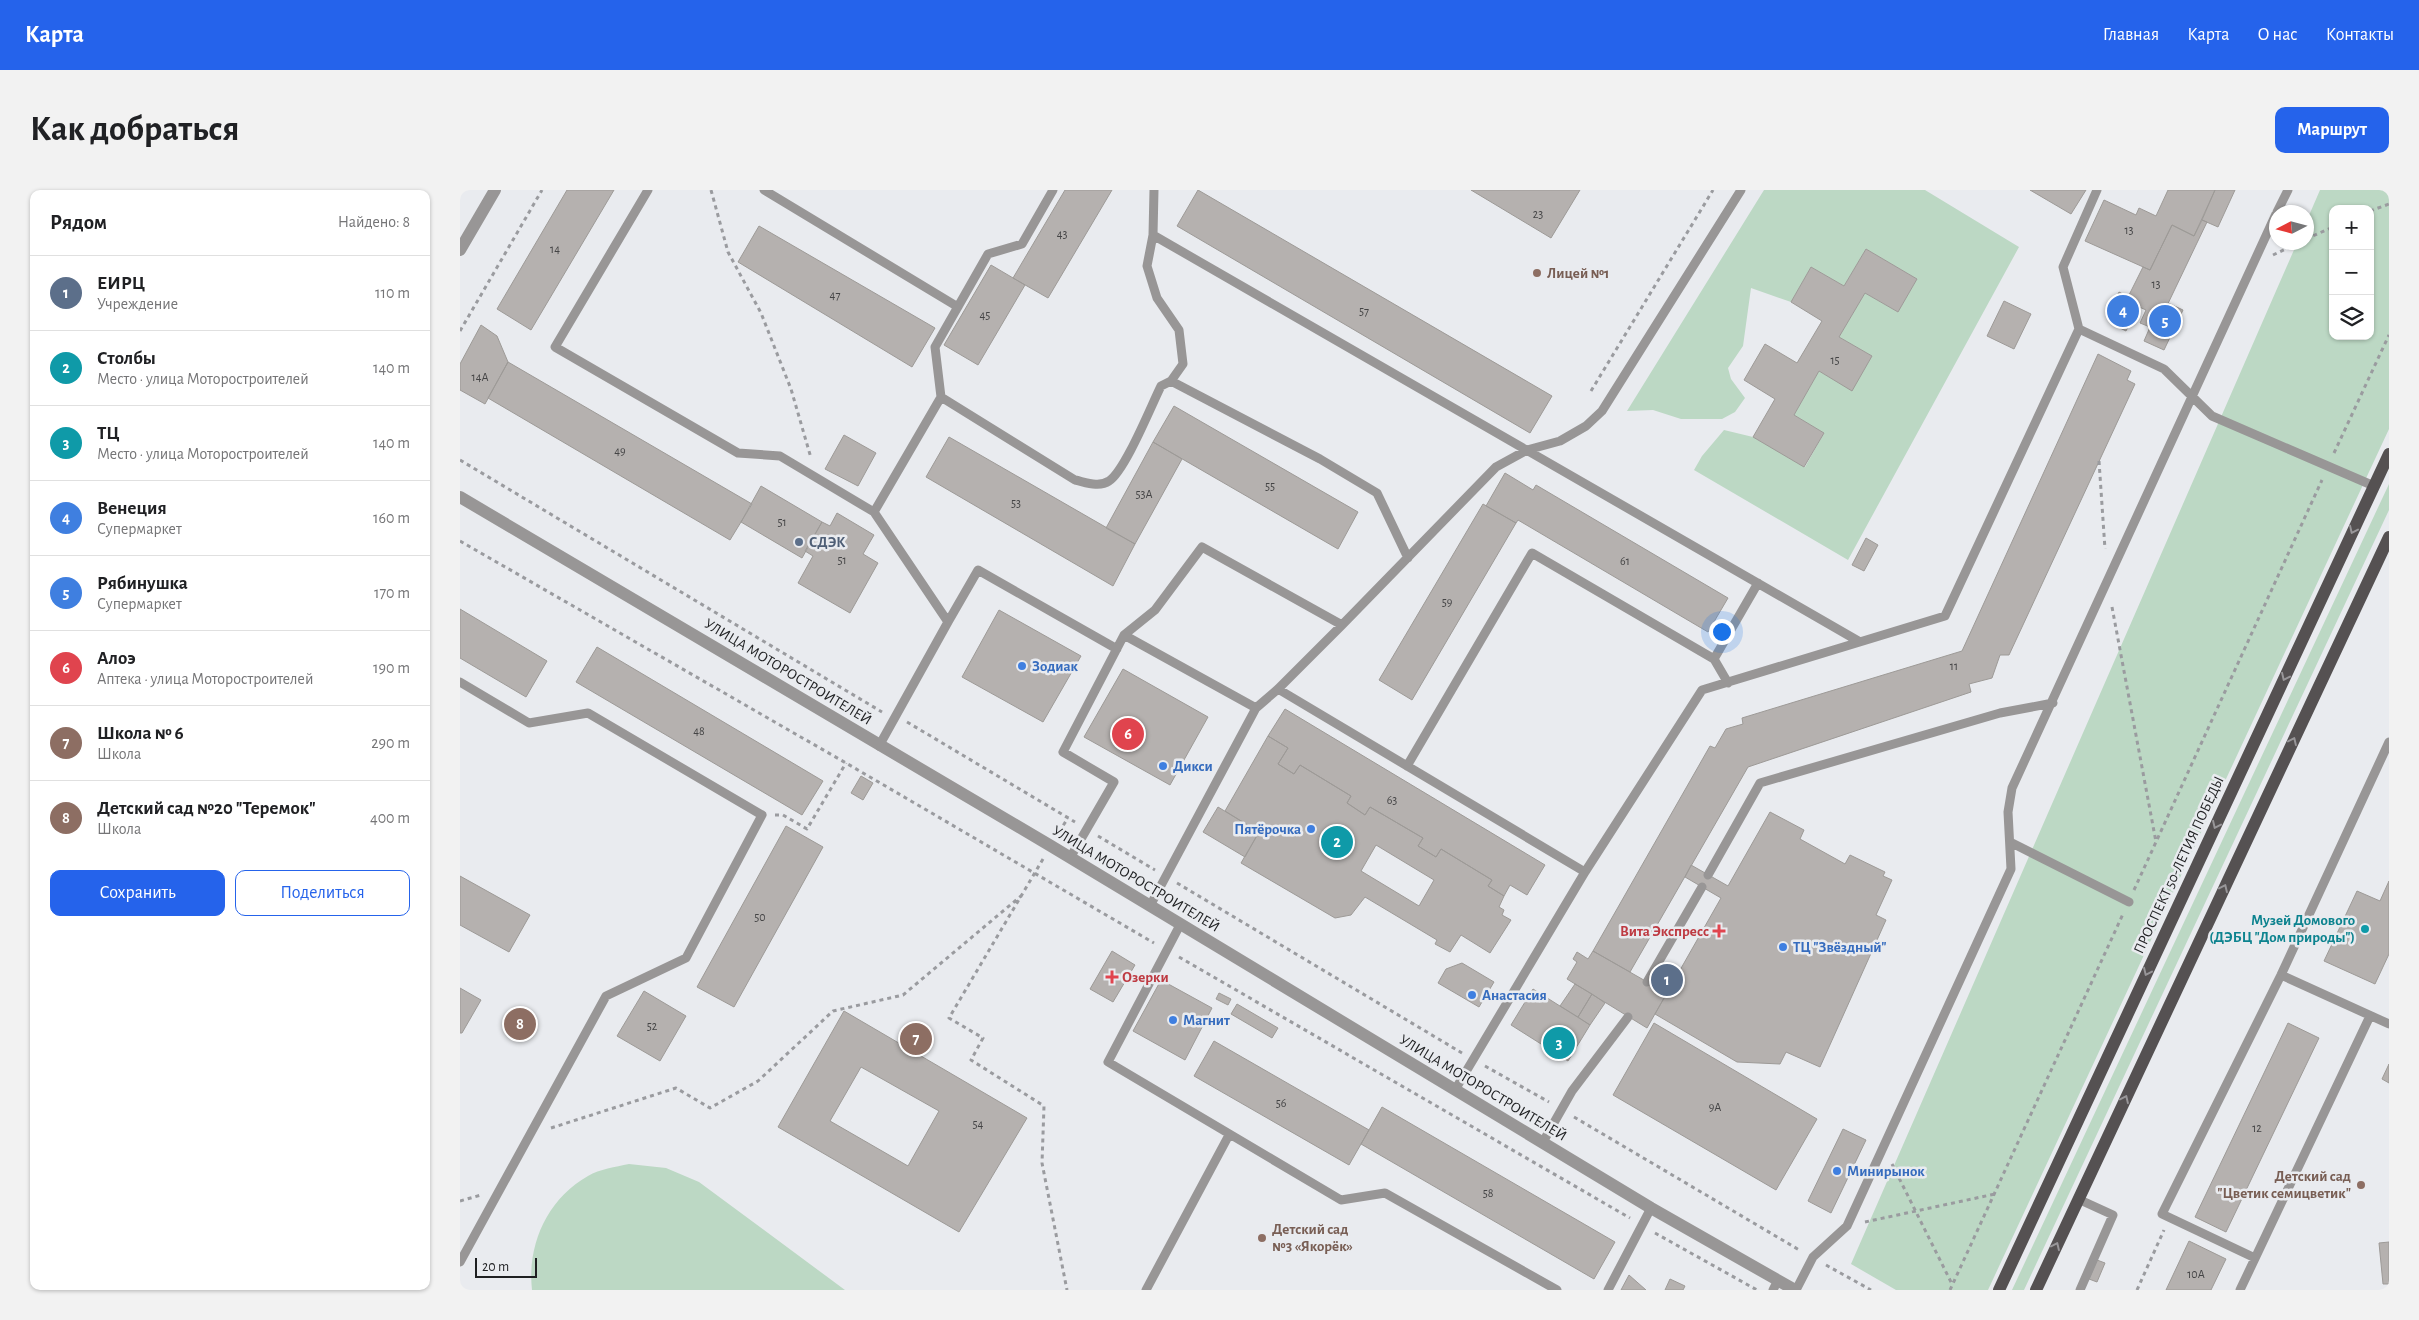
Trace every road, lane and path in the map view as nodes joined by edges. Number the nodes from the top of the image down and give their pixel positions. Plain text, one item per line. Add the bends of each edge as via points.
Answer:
1 (496, 190) edge
2 (542, 190) edge
3 (648, 190) edge
4 (712, 190) edge
5 (764, 190) edge
6 (1053, 190) edge
7 (1154, 190) edge
8 (1713, 190) edge
9 (1742, 190) edge
10 (2097, 190) edge
11 (2288, 190) edge
12 (2389, 204) edge
13 (2281, 205) edge
14 (2374, 210) edge
15 (2329, 229) edge
16 (2269, 230) edge
17 (1153, 235) junction
18 (2314, 235) edge
19 (460, 250) edge
20 (958, 307) junction
21 (2080, 329) junction
22 (460, 332) edge
23 (2389, 334) edge
24 (1171, 381) junction
25 (1591, 391) dead end
26 (942, 398) junction
27 (2192, 398) junction
28 (1527, 450) junction
29 (2389, 454) edge
30 (460, 460) edge
31 (2099, 461) dead end
32 (2328, 466) junction
33 (817, 478) junction
34 (2374, 486) junction
35 (460, 496) edge
36 (874, 512) junction
37 (2389, 537) edge
38 (460, 541) edge
39 (2106, 554) dead end
40 (1408, 558) junction
41 (2108, 582) junction
42 (1758, 583) junction
43 (948, 622) junction
44 (1342, 625) junction
45 (1124, 635) junction
46 (1860, 642) junction
47 (1116, 649) junction
48 (1714, 659) junction
49 (460, 682) edge
50 (1728, 683) junction
51 (1278, 689) junction
52 (2053, 703) junction
53 (1256, 708) junction
54 (895, 718) junction
55 (2389, 742) edge
56 (879, 746) junction
57 (846, 762) junction
58 (1407, 766) junction
59 (762, 815) junction
60 (1068, 818) dead end
61 (2010, 842) junction
62 (2156, 842) junction
63 (1070, 858) junction
64 (1035, 872) junction
65 (1585, 872) junction
66 (1708, 875) dead end
67 (1702, 887) dead end
68 (1021, 896) junction
69 (2129, 902) junction
70 (1150, 906) junction
71 (1180, 925) junction
72 (1167, 950) junction
73 (2280, 974) junction
74 (1647, 982) dead end
75 (2370, 1016) junction
76 (1628, 1017) dead end
77 (2389, 1024) edge
78 (1455, 1090) junction
79 (544, 1130) dead end
80 (1229, 1135) junction
81 (1543, 1142) junction
82 (1884, 1146) junction
83 (499, 1191) junction
84 (1995, 1194) junction
85 (2078, 1199) junction
86 (460, 1201) edge
87 (1651, 1208) junction
88 (1916, 1210) junction
89 (1642, 1225) junction
90 (1847, 1226) junction
91 (2164, 1230) dead end
92 (2255, 1258) junction
93 (460, 1262) edge
94 (1952, 1284) junction
95 (1776, 1285) edge
96 (1067, 1290) edge
97 (1146, 1290) edge
98 (1557, 1290) edge
99 (1608, 1290) edge
100 (1757, 1290) edge
101 (1795, 1290) edge
102 (1950, 1290) edge
103 (1999, 1290) edge
104 (2036, 1290) edge
105 (2080, 1290) edge
106 (2137, 1290) edge
107 (2240, 1290) edge

1 - 19 street
2 - 22 path
3 - 33 lane via 555,347 738,454 780,456
4 - 33 path via 728,252 764,321 791,389
5 - 20 lane
6 - 20 lane via 1022,244 988,254
7 - 17 lane
8 - 25 path
9 - 28 lane via 1602,411 1586,426 1560,441
10 - 21 lane via 2063,267
11 - 13 lane
12 - 14 path
15 - 18 path
16 - 27 lane
17 - 24 lane via 1147,266 1157,298 1179,330 1183,364
17 - 28 lane
20 - 26 lane via 935,347
21 - 27 lane via 2164,368
21 - 46 lane via 1945,616
23 - 32 path
24 - 26 lane via 1161,386 1127,458 1110,481 1098,485 1075,480
24 - 40 lane via 1320,459 1377,493
26 - 36 lane
27 - 32 lane via 2212,416
27 - 41 lane
28 - 40 lane via 1496,467
28 - 42 lane
29 - 34 main road, ПРОСПЕКТ 50-ЛЕТИЯ ПОБЕДЫ
30 - 54 path
31 - 39 path
32 - 34 lane
32 - 62 path
33 - 36 lane
34 -> 103 main road, ПРОСПЕКТ 50-ЛЕТИЯ ПОБЕДЫ
35 - 56 street, УЛИЦА МОТОРОСТРОИТЕЛЕЙ
36 - 43 lane
85 -> 37 main road
38 - 57 path
40 - 44 lane
41 - 52 lane
41 - 62 path
42 - 46 lane
42 - 48 lane
43 - 47 lane via 978,570
43 - 54 lane
44 - 45 lane via 1202,547 1155,610
44 - 51 lane
45 - 47 lane
45 - 53 lane
46 - 50 lane
47 - 63 lane via 1063,752 1114,782
48 - 50 lane
48 - 58 lane via 1532,553
49 - 59 lane via 529,723 588,713
50 - 65 lane via 1702,690
51 - 53 lane
51 - 58 lane
52 - 61 lane via 2012,788 2008,812
52 - 66 lane via 2000,713 1760,783
53 - 70 lane
54 - 56 lane
54 - 60 path
55 - 73 lane
56 - 63 street, УЛИЦА МОТОРОСТРОИТЕЛЕЙ
57 - 59 path via 807,829 783,815
57 - 64 path
58 - 65 lane
59 - 83 lane via 686,958 606,996
61 - 69 lane
61 - 82 lane via 2011,868
62 - 69 path
63 - 70 street, УЛИЦА МОТОРОСТРОИТЕЛЕЙ
64 - 68 path
64 - 72 path
65 - 78 lane
67 - 74 lane
68 - 79 path via 903,995 833,1011 758,1081 710,1108 676,1088
68 - 96 path via 949,1018 983,1038 971,1060 1044,1106 1042,1163
69 - 84 path
70 - 71 street, УЛИЦА МОТОРОСТРОИТЕЛЕЙ
71 - 72 lane
71 - 78 street, УЛИЦА МОТОРОСТРОИТЕЛЕЙ
72 - 80 lane via 1108,1062
72 - 89 path
73 - 75 lane
73 - 92 lane via 2162,1214
75 - 77 lane
75 - 92 lane
76 - 81 lane via 1572,1091
78 - 81 street, УЛИЦА МОТОРОСТРОИТЕЛЕЙ
80 - 97 lane
80 - 98 lane via 1341,1200 1385,1193
81 - 87 street, УЛИЦА МОТОРОСТРОИТЕЛЕЙ
82 - 88 path
82 - 90 lane
83 - 86 path
83 - 93 lane
84 - 88 path
84 - 94 path
104 -> 85 main road
85 - 105 lane via 2113,1216
87 - 89 lane
87 - 95 street, УЛИЦА МОТОРОСТРОИТЕЛЕЙ
88 - 90 path
88 - 94 path
89 - 99 lane
89 - 100 path
90 - 101 lane via 1813,1257
91 - 106 path
92 - 107 lane
94 - 102 path
95 - 101 street, УЛИЦА МОТОРОСТРОИТЕЛЕЙ

